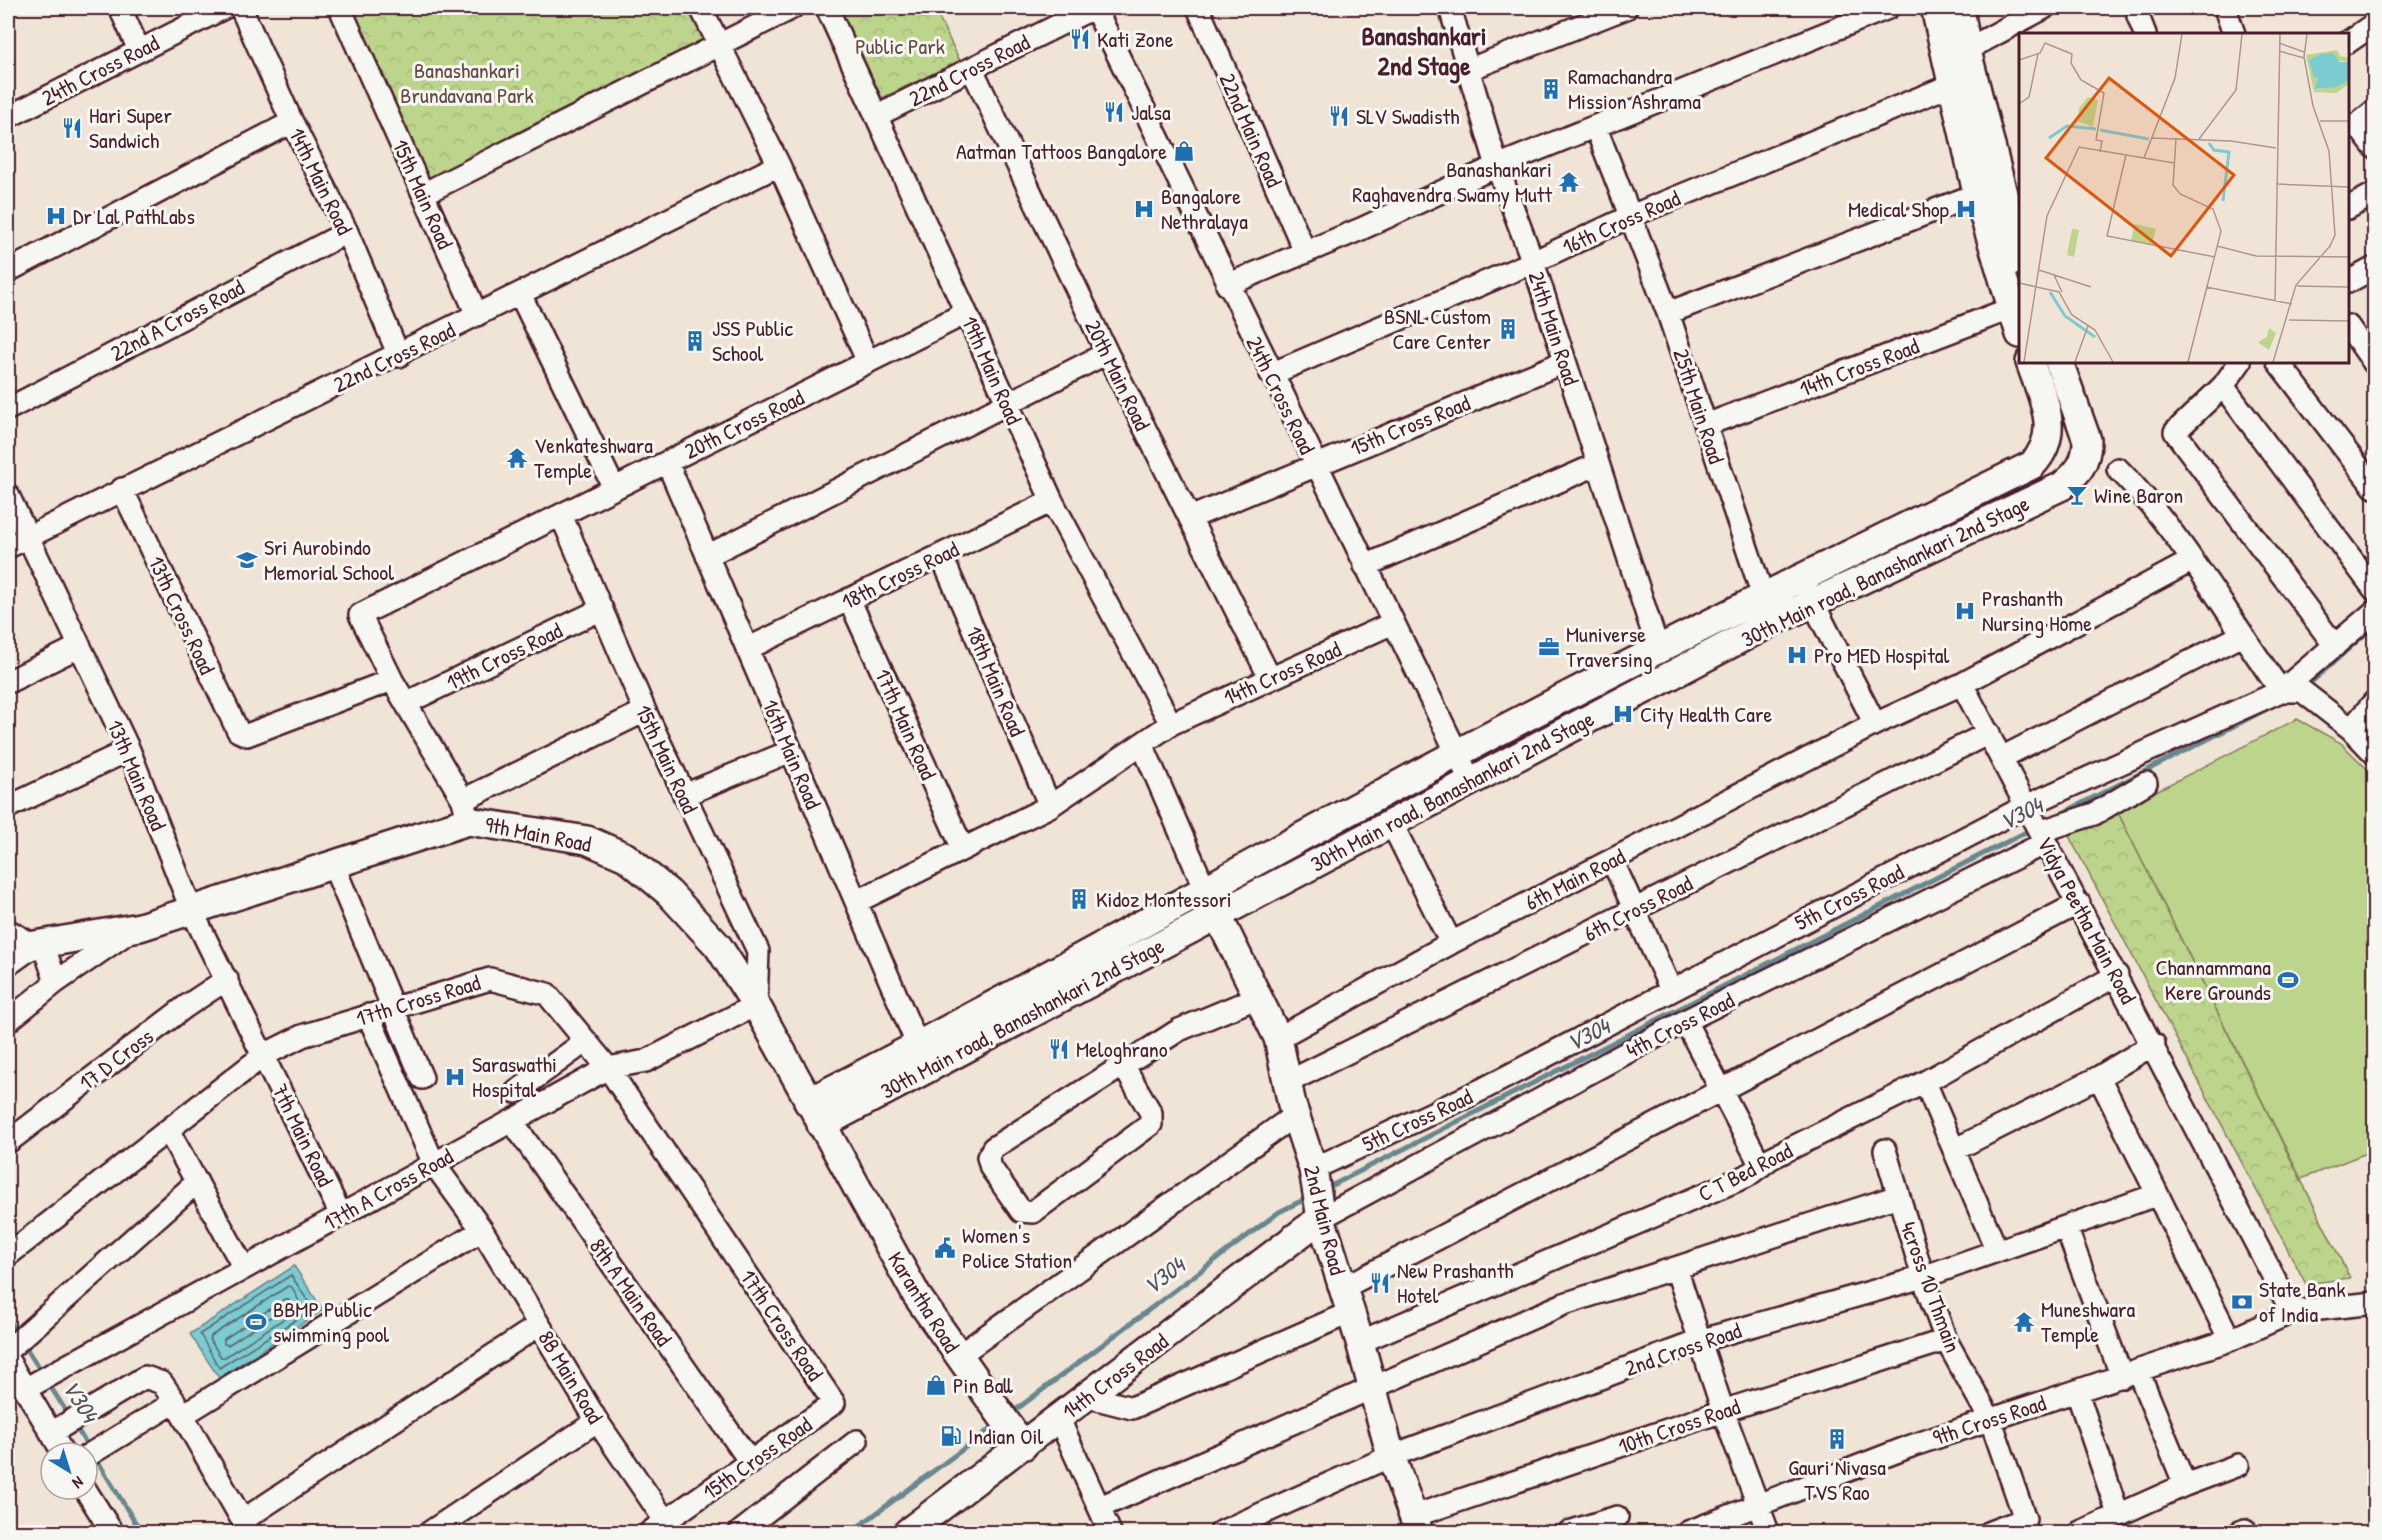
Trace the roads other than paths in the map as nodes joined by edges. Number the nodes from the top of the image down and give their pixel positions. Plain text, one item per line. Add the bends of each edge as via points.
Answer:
1 (120, 8) edge
2 (224, 8) edge
3 (241, 8) edge
4 (340, 8) edge
5 (701, 8) edge
6 (792, 8) edge
7 (827, 8) edge
8 (1094, 8) edge
9 (1198, 8) edge
10 (1450, 8) edge
11 (1626, 8) edge
12 (1888, 8) edge
13 (1935, 8) edge
14 (1960, 8) edge
15 (2044, 8) edge
16 (2369, 8) edge
17 (2228, 9) edge
18 (2374, 18) edge
19 (2374, 24) edge
20 (2234, 33) edge
21 (2349, 41) edge
22 (718, 45) junction
23 (140, 50) junction
24 (1960, 68) junction
25 (972, 69) junction
26 (1470, 69) junction
27 (2374, 111) edge
28 (876, 116) junction
29 (8, 117) edge
30 (292, 122) junction
31 (2352, 127) edge
32 (1596, 128) junction
33 (2374, 147) edge
34 (779, 165) junction
35 (1497, 166) junction
36 (1989, 189) junction
37 (423, 194) junction
38 (2374, 194) edge
39 (2349, 207) edge
40 (1631, 216) junction
41 (347, 232) junction
42 (1305, 252) junction
43 (1533, 262) junction
44 (2010, 265) edge
45 (2374, 268) edge
46 (8, 271) edge
47 (2349, 281) edge
48 (1227, 285) junction
49 (520, 294) junction
50 (2016, 307) edge
51 (966, 313) junction
52 (1668, 313) junction
53 (477, 315) junction
54 (2019, 327) edge
55 (2349, 327) edge
56 (1107, 353) junction
57 (399, 356) junction
58 (868, 362) junction
59 (1564, 362) junction
60 (2030, 363) edge
61 (2059, 363) edge
62 (2239, 363) edge
63 (2279, 363) edge
64 (2374, 363) edge
65 (1271, 374) junction
66 (2223, 386) junction
67 (1007, 405) junction
68 (8, 409) edge
69 (1706, 425) junction
70 (667, 462) junction
71 (1315, 464) junction
72 (1598, 464) junction
73 (2118, 469) dead end
74 (2374, 487) edge
75 (122, 489) junction
76 (614, 489) junction
77 (8, 495) edge
78 (1052, 501) junction
79 (561, 514) junction
80 (1190, 518) junction
81 (26, 537) junction
82 (8, 547) edge
83 (941, 555) junction
84 (707, 556) junction
85 (2192, 561) junction
86 (1365, 566) junction
87 (1801, 578) junction
88 (2374, 589) edge
89 (1763, 596) junction
90 (849, 599) junction
91 (1813, 602) junction
92 (602, 609) junction
93 (2374, 612) edge
94 (1393, 623) junction
95 (2242, 635) junction
96 (80, 646) junction
97 (2335, 646) junction
98 (747, 649) junction
99 (1658, 649) junction
100 (1270, 678) junction
101 (392, 680) junction
102 (8, 682) edge
103 (1962, 684) junction
104 (2281, 691) junction
105 (2374, 702) edge
106 (406, 704) junction
107 (645, 711) junction
108 (1171, 724) junction
109 (1875, 724) junction
110 (2351, 729) junction
111 (1989, 733) junction
112 (1142, 744) junction
113 (129, 750) junction
114 (791, 751) junction
115 (1457, 753) junction
116 (2374, 753) edge
117 (2001, 758) junction
118 (1470, 780) junction
119 (2146, 783) dead end
120 (684, 795) junction
121 (1050, 806) junction
122 (8, 807) edge
123 (466, 811) junction
124 (1391, 822) junction
125 (2036, 826) junction
126 (963, 849) junction
127 (1612, 860) junction
128 (333, 864) junction
129 (1205, 889) junction
130 (856, 902) junction
131 (2079, 903) junction
132 (192, 909) junction
133 (1635, 909) junction
134 (1217, 914) junction
135 (132, 929) junction
136 (27, 941) edge
137 (1452, 944) junction
138 (8, 961) edge
139 (2117, 975) junction
140 (227, 979) junction
141 (56, 982) junction
142 (1671, 990) junction
143 (1256, 998) junction
144 (756, 1005) junction
145 (392, 1007) junction
146 (368, 1015) junction
147 (8, 1021) edge
148 (1685, 1021) junction
149 (1278, 1038) junction
150 (586, 1041) junction
151 (2154, 1044) junction
152 (918, 1046) junction
153 (264, 1055) junction
154 (1123, 1065) junction
155 (608, 1068) junction
156 (2098, 1077) junction
157 (422, 1078) dead end
158 (1288, 1082) junction
159 (1925, 1082) junction
160 (516, 1092) dead end
161 (1721, 1092) junction
162 (808, 1101) junction
163 (1295, 1115) junction
164 (512, 1121) junction
165 (821, 1125) junction
166 (168, 1130) junction
167 (8, 1142) edge
168 (1885, 1150) dead end
169 (1954, 1150) junction
170 (836, 1152) joint
171 (434, 1164) junction
172 (1761, 1166) junction
173 (197, 1182) junction
174 (1317, 1193) junction
175 (2156, 1195) junction
176 (1898, 1196) junction
177 (341, 1215) junction
178 (2066, 1227) junction
179 (482, 1230) junction
180 (1997, 1251) junction
181 (8, 1256) edge
182 (244, 1268) junction
183 (1676, 1268) junction
184 (1923, 1277) junction
185 (1345, 1301) junction
186 (2374, 1303) edge
187 (2292, 1312) junction
188 (539, 1325) junction
189 (1702, 1340) junction
190 (1946, 1340) junction
191 (2230, 1340) junction
192 (1360, 1342) junction
193 (8, 1350) edge
194 (958, 1356) junction
195 (8, 1360) edge
196 (2130, 1374) junction
197 (1372, 1387) junction
198 (25, 1389) junction
199 (2077, 1392) junction
200 (1089, 1397) junction
201 (834, 1403) joint
202 (179, 1409) junction
203 (1723, 1411) junction
204 (1059, 1419) junction
205 (597, 1421) junction
206 (1991, 1421) junction
207 (1010, 1428) junction
208 (51, 1433) junction
209 (56, 1441) edge
210 (857, 1441) dead end
211 (99, 1450) edge
212 (1391, 1456) junction
213 (751, 1463) junction
214 (2238, 1466) dead end
215 (2185, 1485) junction
216 (92, 1501) edge
217 (1100, 1507) junction
218 (1760, 1507) junction
219 (2118, 1514) junction
220 (1617, 1517) dead end
221 (246, 1526) edge
222 (1418, 1528) edge
223 (662, 1529) edge
224 (112, 1533) edge
225 (430, 1533) edge
226 (740, 1533) edge
227 (908, 1533) edge
228 (1110, 1533) edge
229 (1221, 1533) edge
230 (1569, 1533) edge
231 (1688, 1533) edge
232 (1768, 1533) edge
233 (1990, 1533) edge
234 (2080, 1533) edge

1 - 23 street
2 - 23 street, 24th Cross Road
3 - 30 street, 14th Main Road
4 - 37 street, 15th Main Road
5 - 22 street
6 - 22 street
7 - 28 street, 19th Main Road
8 - 25 street, 22nd Cross Road
8 - 48 street, 24th Cross Road
9 - 42 street, 22nd Main Road
10 - 26 street, 24th Main Road
11 - 26 street
12 - 32 street
13 - 24 main road
14 - 24 main road
15 - 24 street, 16th Cross Road
16 - 18 street
17 - 20 street
19 - 21 street
22 - 34 street
22 - 37 street
23 - 29 street, 24th Cross Road
24 - 36 main road
24 - 40 street, 16th Cross Road
25 - 28 street, 22nd Cross Road
25 - 56 street, 20th Main Road
26 - 35 street, 24th Main Road
27 - 31 street
28 - 51 street, 19th Main Road
30 - 41 street, 14th Main Road
30 - 46 street
31 - 33 street
32 - 35 street
32 - 40 street, 25th Main Road
34 - 49 street, 22nd Cross Road
34 - 58 street
35 - 42 street
35 - 43 street, 24th Main Road
36 - 44 main road
36 - 52 street
37 - 53 street, 15th Main Road
38 - 39 street
40 - 43 street, 16th Cross Road
40 - 52 street, 25th Main Road
41 - 57 street, 14th Main Road
41 - 68 street, 22nd A Cross Road
42 - 48 street
43 - 59 street, 24th Main Road
43 - 65 street, 16th Cross Road
44 - 50 main road
45 - 47 street
48 - 65 street, 24th Cross Road
49 - 53 street, 22nd Cross Road
49 - 76 street
50 - 54 main road
50 - 69 street, 14th Cross Road
51 - 58 street, 20th Cross Road
51 - 67 street, 19th Main Road
52 - 69 street, 25th Main Road
53 - 57 street, 22nd Cross Road
55 - 64 street
56 - 67 street
56 - 80 street, 20th Main Road
57 - 75 street, 22nd Cross Road
58 - 70 street, 20th Cross Road
59 - 71 street, 15th Cross Road
59 - 72 street, 24th Main Road
60 - 87 main road, 30th Main road, Banashankari 2nd Stage via 2046,408 2049,431 2043,454 2032,465
61 - 91 main road, 30th Main road, Banashankari 2nd Stage via 2093,450 2080,472 2062,486
62 - 66 street
63 - 74 street
65 - 71 street, 24th Cross Road
66 - 88 street
66 - 97 street via 2175,432
67 - 78 street, 19th Main Road
67 - 84 street
69 - 89 street, 25th Main Road
70 - 76 street, 20th Cross Road
70 - 84 street, 16th Main Road
71 - 80 street, 15th Cross Road
71 - 86 street, 24th Cross Road
72 - 86 street
72 - 99 street, 24th Main Road
73 - 85 street
75 - 81 street, 22nd Cross Road
75 - 101 street, 13th Cross Road via 238,731 247,735
76 - 79 street, 20th Cross Road
77 - 81 street, 13th Main Road
78 - 83 street, 18th Cross Road
78 - 108 street, 19th Main Road
79 - 92 street, 15th Main Road
79 - 101 street, 20th Cross Road via 360,615
80 - 100 street, 20th Main Road
81 - 82 street, 22nd Cross Road
81 - 96 street, 13th Main Road
83 - 90 street, 18th Cross Road
83 - 121 street, 18th Main Road
84 - 98 street, 16th Main Road
85 - 95 street
85 - 103 street
86 - 94 street, 24th Cross Road
87 - 89 main road, 30th Main road, Banashankari 2nd Stage
87 - 91 street
89 - 99 main road, 30th Main road, Banashankari 2nd Stage
90 - 98 street, 18th Cross Road
90 - 126 street, 17th Main Road
91 - 109 street
91 - 118 main road, 30th Main road, Banashankari 2nd Stage
92 - 106 street, 19th Cross Road
92 - 107 street, 15th Main Road
93 - 97 street, 5th Cross Road
94 - 100 street, 14th Cross Road
94 - 115 street, 24th Cross Road
95 - 104 street
95 - 117 street
96 - 102 street
96 - 113 street, 13th Main Road
97 - 104 street, 5th Cross Road
98 - 114 street, 16th Main Road
99 - 115 main road, 30th Main road, Banashankari 2nd Stage
100 - 108 street, 14th Cross Road
101 - 106 street
103 - 109 street
103 - 111 street, Vidya Peetha Main Road
104 - 110 street via 2302,691
104 - 125 street, 5th Cross Road
105 - 110 street
106 - 123 street
107 - 120 street, 15th Main Road
107 - 123 street
108 - 112 street, 14th Cross Road
109 - 127 street, 6th Main Road
110 - 116 street
111 - 117 street, Vidya Peetha Main Road
111 - 133 street, 6th Cross Road
112 - 121 street, 14th Cross Road
112 - 129 street
113 - 122 street
113 - 132 street, 13th Main Road
114 - 120 street
114 - 130 street, 16th Main Road
115 - 118 street, 24th Cross Road
115 - 129 main road, 30th Main road, Banashankari 2nd Stage
117 - 125 street, Vidya Peetha Main Road
118 - 124 main road, 30th Main road, Banashankari 2nd Stage
119 - 125 street via 2094,814
120 - 144 street, 15th Main Road via 758,951
121 - 126 street, 14th Cross Road
123 - 128 main road, 9th Main Road
123 - 144 main road, 9th Main Road via 587,840 626,857 669,893 718,946
124 - 134 main road, 30th Main road, Banashankari 2nd Stage
124 - 137 street
125 - 131 street, Vidya Peetha Main Road
125 - 142 street, 5th Cross Road
125 - 148 street, 4th Cross Road
126 - 130 street, 14th Cross Road
127 - 133 street
127 - 137 street, 6th Main Road
128 - 132 main road, 9th Main Road
128 - 145 street
129 - 134 street
129 - 152 main road, 30th Main road, Banashankari 2nd Stage
130 - 152 street, 16th Main Road
131 - 139 street, Vidya Peetha Main Road
131 - 161 street
132 - 135 main road, 9th Main Road
132 - 140 street, 13th Main Road
133 - 142 street
133 - 158 street, 6th Cross Road
134 - 143 main road, 2nd Main Road
134 - 165 main road, 30th Main road, Banashankari 2nd Stage
135 - 136 main road, 9th Main Road
135 - 141 street
136 - 138 main road, 9th Main Road
136 - 141 street
137 - 149 street, 6th Main Road
139 - 151 street, Vidya Peetha Main Road
139 - 159 street, C T Bed Road
140 - 153 street, 13th Main Road
140 - 167 street, 17 D Cross
141 - 147 street
142 - 174 street, 5th Cross Road via 1481,1090
143 - 149 main road, 2nd Main Road
143 - 154 street via 1179,1030
144 - 155 street, 17th A Cross Road via 646,1061
144 - 162 main road, 9th Main Road
145 - 146 street, 17th Cross Road
145 - 150 street, 17th Cross Road via 490,979 547,994
145 - 157 street
146 - 153 street, 17th Cross Road via 302,1036
146 - 171 street, 8B Main Road
148 - 161 street
148 - 174 street, 4th Cross Road
149 - 158 main road, 2nd Main Road
150 - 155 street, 17th Cross Road
150 - 160 street
151 - 156 street
151 - 187 street, Vidya Peetha Main Road
152 - 162 main road, 30th Main road, Banashankari 2nd Stage
153 - 166 street, 17th Cross Road
153 - 177 street, 7th Main Road
154 - 154 street via 993,1148 988,1157 991,1168 1021,1211 1033,1212 1151,1124 1151,1113
155 - 164 street, 17th A Cross Road
155 - 201 street, 17th Cross Road
156 - 169 street
156 - 175 street
158 - 163 main road, 2nd Main Road
159 - 169 street
159 - 172 street, C T Bed Road
161 - 172 street
161 - 185 street
162 - 165 main road, 9th Main Road
163 - 174 main road, 2nd Main Road
163 - 194 street
164 - 171 street, 17th A Cross Road
164 - 213 street, 8th A Main Road
165 - 170 main road, 9th Main Road
166 - 173 street
166 - 181 street, 17th Cross Road
168 - 176 street, 4cross 10 Thmain
169 - 180 street
170 - 194 main road, Karantha Road via 916,1296
171 - 177 street, 17th A Cross Road
171 - 179 street, 8B Main Road
172 - 192 street, C T Bed Road via 1747,1176
173 - 182 street
173 - 193 street
174 - 185 main road, 2nd Main Road
174 - 200 main road, 14th Cross Road
175 - 178 street, 2nd Cross Road
175 - 191 street
176 - 183 street
176 - 184 street, 4cross 10 Thmain
177 - 182 street, 17th A Cross Road
178 - 180 street, 2nd Cross Road
178 - 196 street
179 - 188 street, 8B Main Road
179 - 202 street
180 - 184 street, 2nd Cross Road
182 - 198 street, 17th A Cross Road
183 - 189 street
183 - 197 street via 1564,1304
184 - 189 street, 2nd Cross Road
184 - 190 street, 4cross 10 Thmain
185 - 192 main road, 2nd Main Road
185 - 200 street via 1132,1408
186 - 187 street
187 - 191 street, 9th Cross Road
188 - 205 street, 8B Main Road
188 - 221 street
189 - 203 street
189 - 212 street, 2nd Cross Road
190 - 203 street, 10th Cross Road
190 - 206 street, 4cross 10 Thmain
191 - 196 street, 9th Cross Road
192 - 197 main road, 2nd Main Road
194 - 207 main road, Karantha Road
195 - 198 street
196 - 199 street, 9th Cross Road
196 - 215 street
197 - 212 main road, 2nd Main Road
197 - 217 street
198 - 208 street
199 - 206 street, 9th Cross Road
199 - 219 street
200 - 204 main road, 14th Cross Road
201 - 213 street, 15th Cross Road
202 - 208 street via 162,1383 145,1377
202 - 211 street
202 - 221 street
203 - 218 street
203 - 222 street, 10th Cross Road
204 - 207 main road, 14th Cross Road
204 - 217 street
205 - 223 street, 8B Main Road
205 - 225 street
206 - 218 street, 9th Cross Road via 1911,1446
206 - 233 street, 4cross 10 Thmain via 2025,1519
207 - 227 main road, 14th Cross Road
208 - 209 street
210 - 226 street
212 - 222 main road, 2nd Main Road
212 - 229 street, 2nd Cross Road
213 - 223 street, 15th Cross Road
214 - 215 street
215 - 219 street
216 - 224 street
217 - 228 street
218 - 231 street, 9th Cross Road
218 - 232 street
219 - 234 street
220 - 230 street

